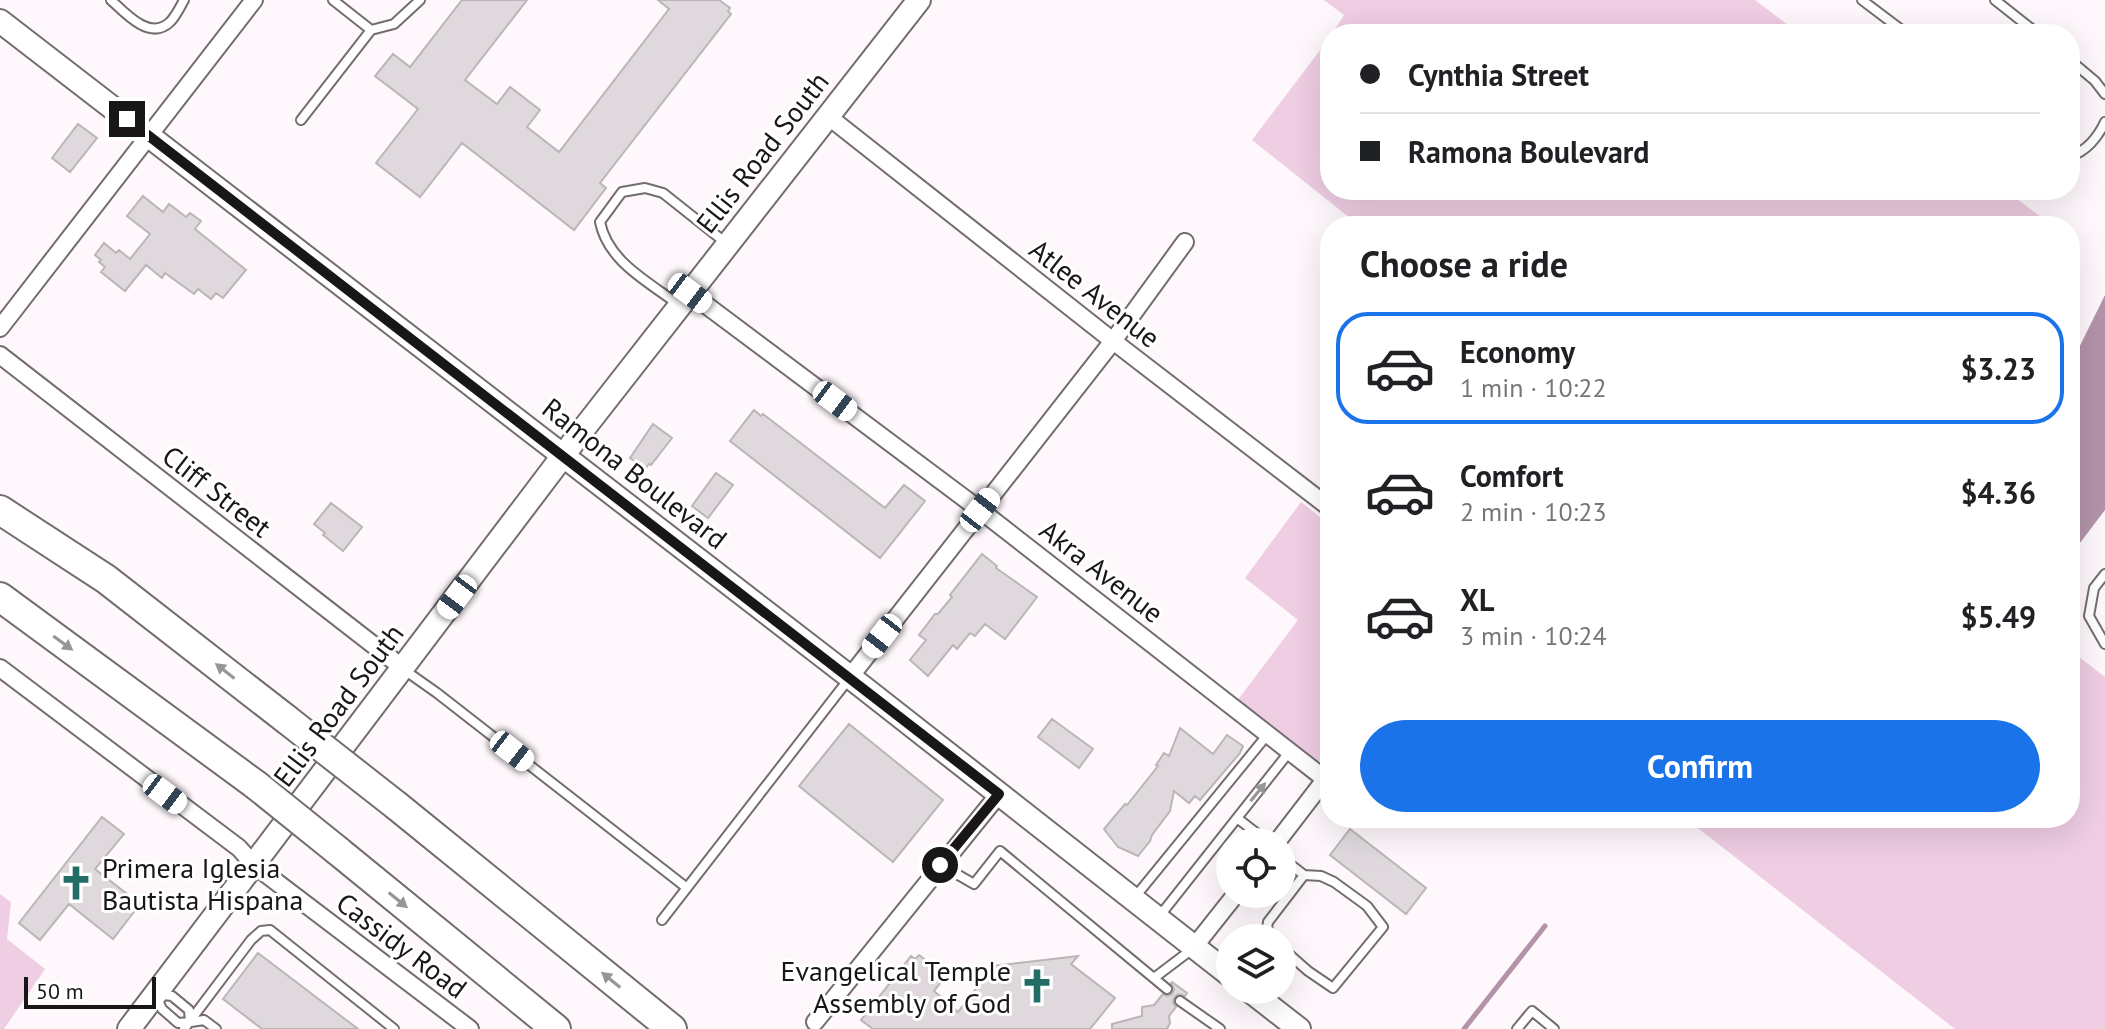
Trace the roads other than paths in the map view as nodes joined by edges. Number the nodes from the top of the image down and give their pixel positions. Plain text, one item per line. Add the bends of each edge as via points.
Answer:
1 (111, 0) edge
2 (184, 0) edge
3 (254, 0) edge
4 (333, 0) edge
5 (420, 0) edge
6 (919, 0) edge
7 (1862, 0) edge
8 (1995, 0) edge
9 (0, 21) edge
10 (1894, 24) edge
11 (2025, 24) edge
12 (371, 30) junction
13 (2080, 68) edge
14 (2105, 94) edge
15 (829, 117) junction
16 (301, 120) dead end
17 (2105, 122) edge
18 (149, 136) junction
19 (2080, 153) edge
20 (1185, 242) dead end
21 (728, 244) junction
22 (685, 299) junction
23 (0, 328) edge
24 (1113, 341) junction
25 (0, 355) edge
26 (564, 456) junction
27 (1320, 500) edge
28 (0, 510) edge
29 (980, 510) junction
30 (2105, 574) edge
31 (0, 597) edge
32 (2105, 644) edge
33 (0, 668) edge
34 (403, 668) junction
35 (850, 677) junction
36 (1268, 734) junction
37 (1290, 751) junction
38 (1320, 771) edge
39 (1320, 786) edge
40 (999, 794) junction
41 (1237, 818) junction
42 (1250, 828) edge
43 (1288, 828) edge
44 (254, 865) junction
45 (940, 865) junction
46 (1296, 869) edge
47 (1304, 875) junction
48 (687, 888) junction
49 (1133, 900) junction
50 (1225, 908) edge
51 (1157, 919) junction
52 (662, 920) dead end
53 (1268, 924) edge
54 (1194, 947) junction
55 (1296, 960) edge
56 (1216, 964) edge
57 (1154, 978) junction
58 (1167, 989) dead end
59 (155, 994) junction
60 (1180, 1001) dead end
61 (1267, 1004) edge
62 (820, 1025) edge
63 (189, 1027) edge
64 (129, 1029) edge
65 (216, 1029) edge
66 (394, 1029) edge
67 (470, 1029) edge
68 (556, 1029) edge
69 (672, 1029) edge
70 (1220, 1029) edge
71 (1299, 1029) edge
72 (1517, 1029) edge
73 (1554, 1029) edge

1 - 2 lane via 146,28 157,29 171,22
3 - 18 street
4 - 12 lane
5 - 12 lane via 394,24
6 - 15 street, Ellis Road South
7 - 10 lane
8 - 11 lane
9 - 18 street, Ramona Boulevard
12 - 16 lane
13 - 14 lane
15 - 21 street, Ellis Road South
15 - 24 street, Atlee Avenue
17 - 19 lane
18 - 23 street
18 - 26 street, Ramona Boulevard
20 - 24 street
21 - 22 street, Ellis Road South
21 - 22 lane via 663,193 645,188 622,192 600,222 603,238 621,261
22 - 26 street, Ellis Road South
22 - 29 street, Akra Avenue
24 - 27 street, Atlee Avenue
24 - 29 street
25 - 34 street, Cliff Street
26 - 34 street, Ellis Road South
26 - 35 street, Ramona Boulevard
69 -> 28 highway, bridge via 106,579
29 - 35 street
29 - 36 street, Akra Avenue
30 - 32 lane via 2094,588 2089,616
31 -> 68 highway, bridge via 256,785
33 - 44 street, Cassidy Road via 239,848
34 - 44 street, Ellis Road South
34 - 48 lane
35 - 40 street, Ramona Boulevard
35 - 48 lane
36 - 37 street, Akra Avenue
36 - 49 lane
37 - 38 street, Akra Avenue
41 -> 37 lane
39 - 43 street
40 - 45 street
40 - 49 street, Ramona Boulevard
41 - 42 lane
41 - 51 lane
44 - 59 street, Ellis Road South
44 - 67 street, Cassidy Road
45 - 57 lane via 974,884 1000,851
45 - 62 street
46 - 47 lane
47 - 53 lane
47 - 55 lane via 1334,882 1367,906 1383,927 1333,988
48 - 52 lane
49 - 51 street, Ramona Boulevard
50 - 54 street
51 - 54 street, Ramona Boulevard
54 - 56 street, Ramona Boulevard
54 - 57 lane
57 - 58 lane
59 - 63 lane via 162,1009
59 - 63 lane via 172,996 189,1010
59 - 64 street, Ellis Road South
60 - 70 lane
61 - 71 street
63 - 65 lane via 204,1020
63 - 66 lane via 251,940 270,930
72 - 73 lane via 1532,1011

